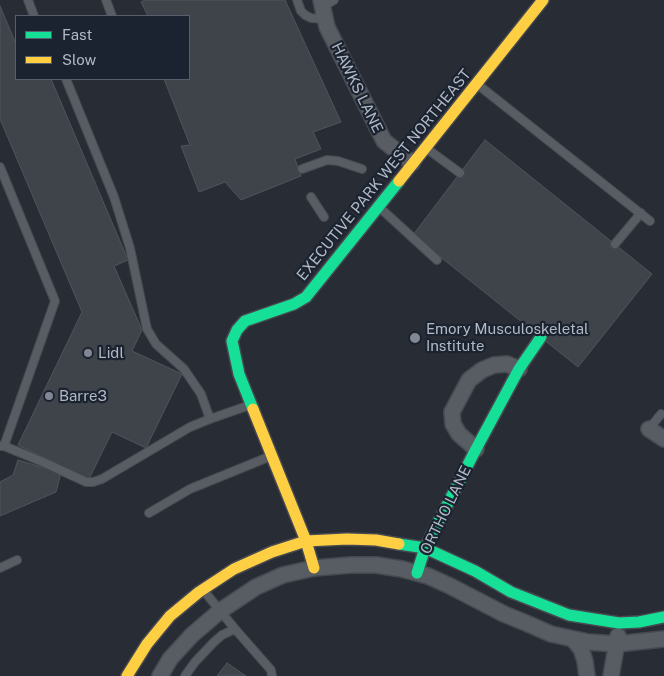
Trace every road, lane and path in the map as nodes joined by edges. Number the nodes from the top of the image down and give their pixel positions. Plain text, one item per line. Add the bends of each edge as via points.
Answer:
1 (28, 0) edge
2 (106, 0) edge
3 (297, 0) edge
4 (543, 0) edge
5 (326, 6) edge
6 (34, 15) edge
7 (112, 15) edge
8 (66, 80) edge
9 (476, 84) junction
10 (425, 147) junction
11 (412, 163) junction
12 (0, 167) edge
13 (302, 169) dead end
14 (362, 169) dead end
15 (460, 174) dead end
16 (311, 197) dead end
17 (378, 206) junction
18 (640, 213) junction
19 (324, 217) dead end
20 (650, 221) dead end
21 (615, 244) dead end
22 (437, 260) dead end
23 (541, 337) dead end
24 (518, 368) junction
25 (252, 405) junction
26 (661, 414) dead end
27 (210, 419) junction
28 (649, 429) joint
29 (664, 439) edge
30 (2, 446) edge
31 (476, 449) junction
32 (273, 456) junction
33 (148, 513) dead end
34 (306, 541) junction
35 (425, 548) junction
36 (17, 560) dead end
37 (0, 568) edge
38 (314, 568) junction
39 (417, 573) junction
40 (203, 590) junction
41 (220, 611) junction
42 (664, 617) edge
43 (619, 623) junction
44 (234, 630) junction
45 (664, 638) edge
46 (573, 639) junction
47 (617, 644) junction
48 (127, 676) edge
49 (160, 676) edge
50 (185, 676) edge
51 (272, 676) edge
52 (586, 676) edge
53 (611, 676) edge

1 - 6 lane
2 - 7 lane
3 - 5 lane via 301,11 311,18
4 - 9 street, EXECUTIVE PARK WEST NORTHEAST
5 - 11 street, HAWKS LANE via 328,27 384,141
8 - 27 lane via 114,197 130,248 147,329 156,344 184,369 201,394
9 - 10 street, EXECUTIVE PARK WEST NORTHEAST
9 - 18 lane
10 - 11 street, EXECUTIVE PARK WEST NORTHEAST
10 - 15 lane
11 - 17 street, EXECUTIVE PARK WEST NORTHEAST
12 - 30 lane via 55,301
13 - 14 lane via 327,160
16 - 19 lane
17 - 22 lane
17 - 25 street, EXECUTIVE PARK WEST NORTHEAST via 306,297 245,322 237,330 232,340 234,355
18 - 20 lane
18 - 21 lane
23 - 24 street, ORTHO LANE
24 - 31 street, ORTHO LANE
24 - 31 street, ORTHO LANE via 507,364 482,370 469,380 452,412 456,429
25 - 27 lane
25 - 32 street, EXECUTIVE PARK WEST NORTHEAST
26 - 28 lane
27 - 30 lane via 92,482
28 - 29 street
31 - 35 street, ORTHO LANE
32 - 33 lane via 190,489
32 - 34 street, EXECUTIVE PARK WEST NORTHEAST
34 - 35 street via 376,540
34 - 38 street, EXECUTIVE PARK WEST NORTHEAST
34 - 40 street via 234,569
35 - 39 street, ORTHO LANE
35 - 43 street via 511,592 569,615
36 - 37 lane
38 - 39 street via 376,565
38 - 41 street via 283,575 256,587
39 - 46 street via 518,620
40 - 41 lane
40 - 48 street via 170,616
41 - 44 lane
41 - 49 street via 192,635 170,659
42 - 43 street
43 - 47 street
44 - 50 lane via 214,642
44 - 51 lane via 271,670
45 - 47 street
46 - 47 street
46 - 52 street via 581,650
47 - 53 street

